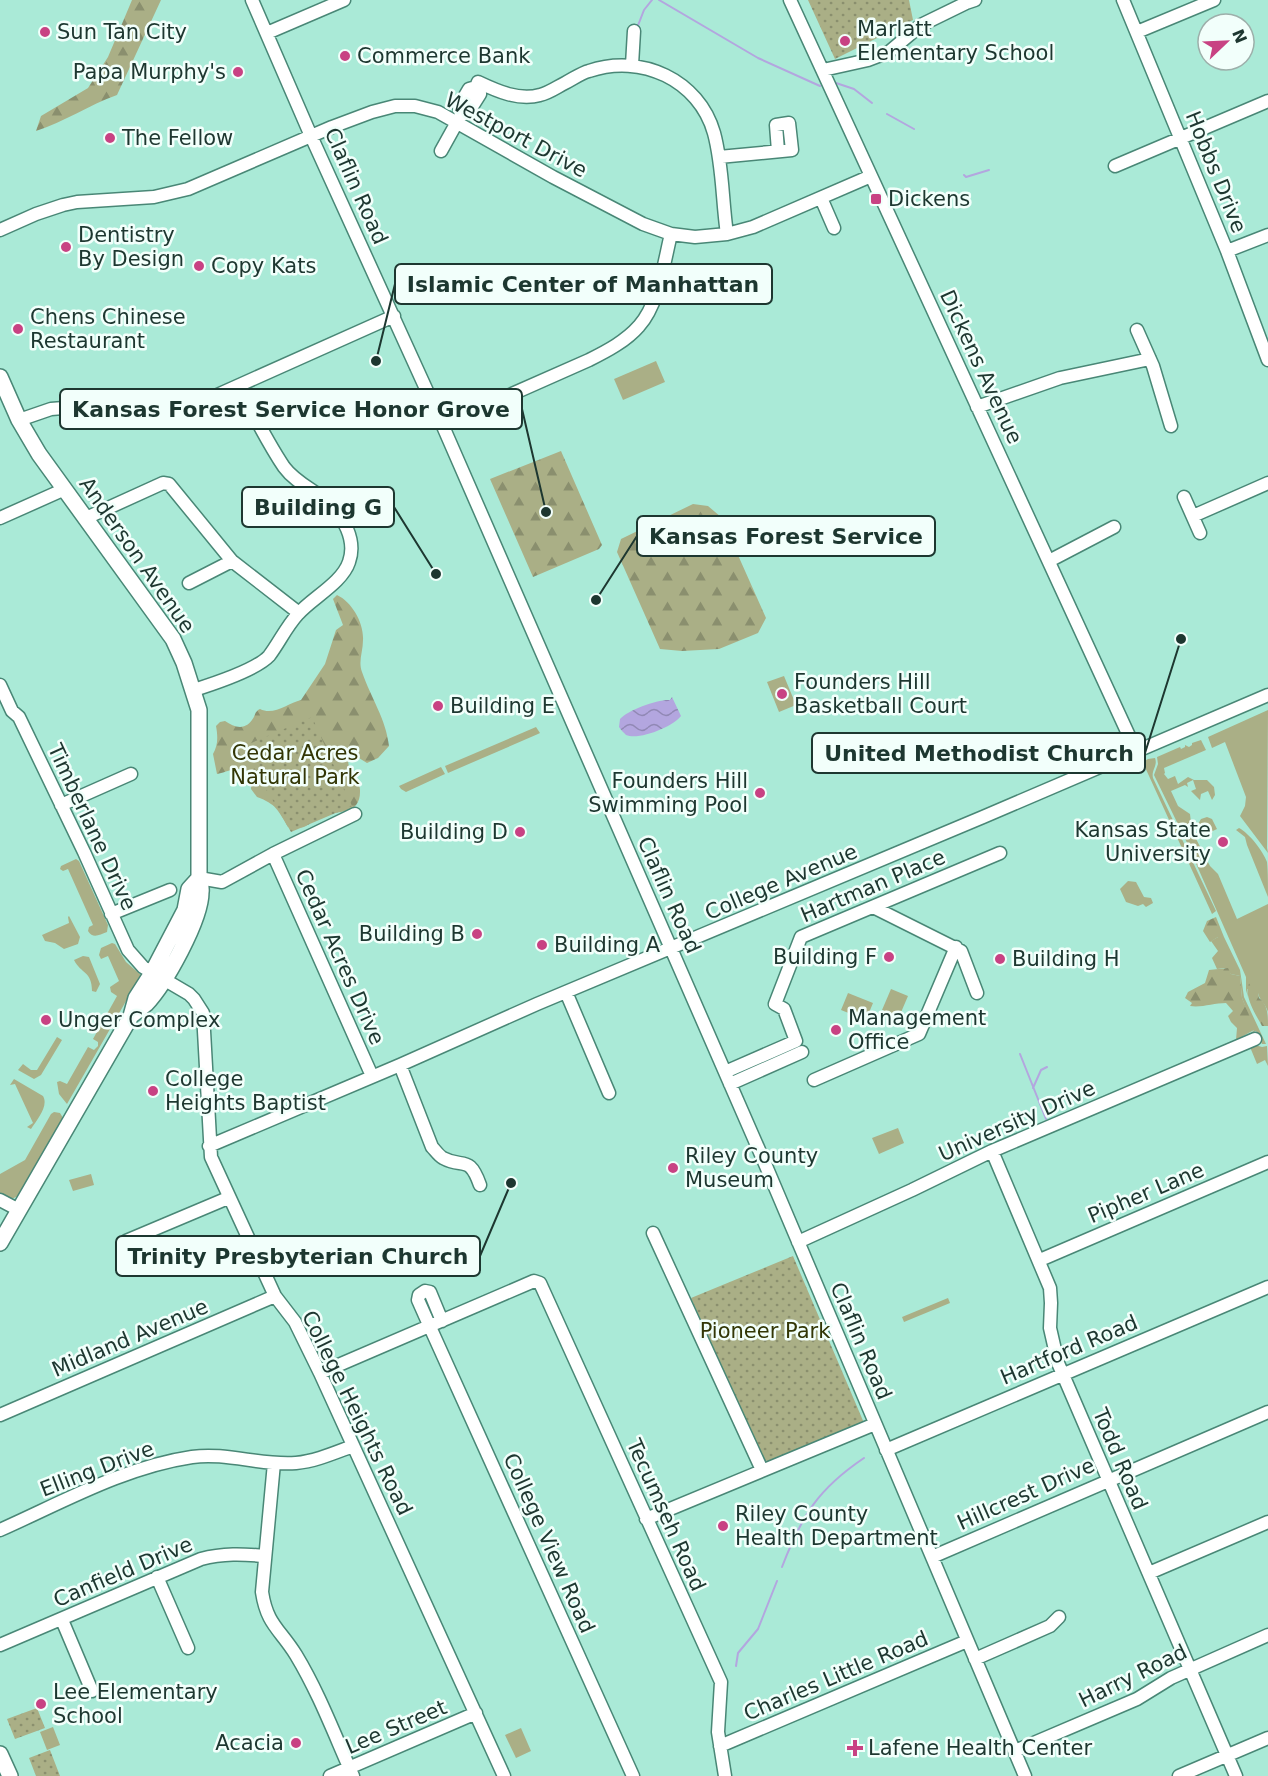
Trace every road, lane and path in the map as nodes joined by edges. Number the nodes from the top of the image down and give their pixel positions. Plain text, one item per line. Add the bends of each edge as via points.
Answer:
1 (252, 0) edge
2 (344, 0) edge
3 (790, 0) edge
4 (975, 0) edge
5 (1124, 0) edge
6 (1214, 0) edge
7 (634, 31) dead end
8 (1137, 32) junction
9 (267, 33) junction
10 (632, 65) junction
11 (823, 70) junction
12 (1268, 101) edge
13 (458, 119) junction
14 (312, 136) junction
15 (1180, 138) junction
16 (441, 151) dead end
17 (778, 151) dead end
18 (719, 158) junction
19 (1115, 166) dead end
20 (871, 176) junction
21 (820, 198) junction
22 (834, 228) dead end
23 (0, 230) edge
24 (671, 234) junction
25 (727, 234) junction
26 (1268, 235) edge
27 (1227, 251) junction
28 (394, 316) junction
29 (1137, 330) dead end
30 (1150, 358) junction
31 (1268, 360) edge
32 (0, 377) edge
33 (238, 387) junction
34 (977, 406) junction
35 (19, 420) junction
36 (442, 425) junction
37 (1171, 426) dead end
38 (1268, 483) edge
39 (65, 489) junction
40 (1185, 497) dead end
41 (1193, 516) junction
42 (0, 518) edge
43 (86, 518) junction
44 (1114, 527) dead end
45 (1200, 533) dead end
46 (232, 561) junction
47 (1049, 561) junction
48 (189, 583) dead end
49 (298, 613) junction
50 (0, 686) edge
51 (194, 690) junction
52 (1268, 695) edge
53 (12, 711) junction
54 (0, 716) edge
55 (1136, 751) junction
56 (131, 774) dead end
57 (61, 804) junction
58 (355, 814) dead end
59 (1000, 853) dead end
60 (273, 854) junction
61 (199, 878) junction
62 (170, 890) dead end
63 (873, 907) junction
64 (111, 914) junction
65 (956, 947) junction
66 (672, 949) junction
67 (158, 976) junction
68 (566, 992) junction
69 (977, 993) dead end
70 (1254, 1039) dead end
71 (400, 1065) junction
72 (372, 1076) junction
73 (728, 1078) junction
74 (814, 1080) dead end
75 (609, 1093) dead end
76 (209, 1146) junction
77 (992, 1151) junction
78 (1268, 1162) edge
79 (480, 1185) dead end
80 (228, 1198) junction
81 (0, 1200) edge
82 (19, 1210) junction
83 (653, 1233) dead end
84 (126, 1241) dead end
85 (798, 1242) junction
86 (0, 1243) edge
87 (1040, 1260) junction
88 (1268, 1287) edge
89 (275, 1296) junction
90 (442, 1321) junction
91 (430, 1327) junction
92 (320, 1373) junction
93 (1063, 1374) junction
94 (1268, 1412) edge
95 (0, 1415) edge
96 (875, 1424) junction
97 (353, 1446) junction
98 (885, 1450) junction
99 (273, 1463) junction
100 (762, 1470) junction
101 (1108, 1480) junction
102 (645, 1519) junction
103 (1268, 1522) edge
104 (0, 1530) edge
105 (265, 1556) junction
106 (932, 1557) junction
107 (1149, 1573) junction
108 (156, 1577) junction
109 (1059, 1617) dead end
110 (62, 1620) junction
111 (1268, 1635) edge
112 (967, 1641) junction
113 (0, 1646) edge
114 (188, 1648) dead end
115 (975, 1659) junction
116 (1190, 1669) junction
117 (92, 1691) dead end
118 (476, 1713) junction
119 (1268, 1738) edge
120 (720, 1746) junction
121 (1015, 1751) junction
122 (0, 1754) edge
123 (1226, 1756) junction
124 (351, 1772) edge
125 (10, 1776) edge
126 (330, 1776) edge
127 (504, 1776) edge
128 (633, 1776) edge
129 (725, 1776) edge
130 (1025, 1776) edge
131 (1179, 1776) edge
132 (1236, 1776) edge

1 - 9 street, Claflin Road
2 - 9 street
3 - 11 street, Dickens Avenue
4 - 11 street via 921,26 889,52
5 - 8 street, Hobbs Drive
6 - 8 street
7 - 10 street
8 - 15 street, Hobbs Drive
9 - 14 street, Claflin Road
10 - 13 street via 588,71 540,95 523,97 501,93 478,82 459,106
10 - 18 street via 658,71 697,100 714,132
11 - 20 street, Dickens Avenue
12 - 15 street
13 - 14 street, Westport Drive via 415,106 395,106
13 - 16 street
13 - 24 street, Westport Drive via 553,177 643,224
14 - 23 street, Westport Drive via 189,189 154,197 63,205
14 - 28 street, Claflin Road
15 - 19 street
15 - 27 street, Hobbs Drive
17 - 18 street
18 - 25 street
20 - 21 street, Westport Drive
20 - 34 street, Dickens Avenue
21 - 22 street
21 - 25 street, Westport Drive
24 - 25 street, Westport Drive
24 - 36 street via 656,295 641,324 630,334 589,360
26 - 27 street
27 - 31 street, Hobbs Drive
28 - 33 street
28 - 36 street, Claflin Road
29 - 30 street
30 - 34 street via 1060,378
30 - 37 street
32 - 35 main road, Anderson Avenue
33 - 35 street via 215,396 51,409
33 - 49 street via 284,467 298,482 327,501 350,537 349,564
34 - 47 street, Dickens Avenue
35 - 39 main road, Anderson Avenue
36 - 66 street, Claflin Road
38 - 41 street
39 - 42 street
39 - 43 main road, Anderson Avenue
40 - 41 street
41 - 45 street
43 - 46 street via 163,483 169,484
43 - 51 main road, Anderson Avenue via 172,639
44 - 47 street
46 - 48 street
46 - 49 street
47 - 55 street, Dickens Avenue
49 - 51 street via 267,657 219,682
50 - 53 street, Timberlane Drive
51 - 61 main road, Anderson Avenue via 200,727
52 - 55 street, College Avenue
53 - 54 street
53 - 57 street, Timberlane Drive via 19,717
55 - 66 street, College Avenue
56 - 57 street
57 - 64 street, Timberlane Drive
58 - 60 street
59 - 63 street, Hartman Place
60 - 61 street via 222,882
60 - 72 street, Cedar Acres Drive
61 - 67 main road, Anderson Avenue via 189,889 185,910
62 - 64 street
63 - 65 street
63 - 73 street, Hartman Place via 801,937 775,1004 784,1009 799,1046
64 - 67 street, Timberlane Drive via 137,962
65 - 69 street via 963,953
65 - 74 street via 919,1034
66 - 68 street, College Avenue
66 - 73 street, Claflin Road
67 - 76 street, College Heights Road via 189,994 202,1013
67 - 82 main road, Anderson Avenue via 136,998 131,1016
68 - 71 street, College Avenue
68 - 75 street
70 - 77 street, University Drive
71 - 72 street, College Avenue
71 - 79 street via 432,1147 442,1158 470,1167
72 - 76 street, College Avenue
73 - 85 street, Claflin Road
76 - 80 street, College Heights Road
77 - 85 street, University Drive
77 - 87 street, Todd Road
78 - 87 street, Pipher Lane
80 - 84 street
80 - 89 street, College Heights Road
81 - 82 street
82 - 86 main road, Anderson Avenue
83 - 100 street
85 - 96 street, Claflin Road
87 - 93 street, Todd Road via 1050,1288 1050,1328
88 - 93 street, Hartford Road
89 - 92 street, College Heights Road via 295,1322
89 - 95 street, Midland Avenue
90 - 91 street
90 - 91 street, College View Road via 431,1294 422,1292 418,1297
90 - 102 street, Tecumseh Road via 534,1281 540,1283
91 - 92 street
91 - 128 street, College View Road
92 - 97 street, College Heights Road
93 - 98 street, Hartford Road
93 - 101 street, Todd Road
94 - 101 street, Hillcrest Drive
96 - 98 street, Claflin Road
96 - 100 street
97 - 99 street, Elling Drive via 312,1460
97 - 118 street, College Heights Road
98 - 106 street, Claflin Road
99 - 104 street, Elling Drive via 221,1456 192,1457 153,1466
99 - 105 street
100 - 102 street
101 - 106 street, Hillcrest Drive
101 - 107 street, Todd Road
102 - 120 street, Tecumseh Road via 721,1682
103 - 107 street
105 - 108 street, Canfield Drive via 201,1558
105 - 124 street via 262,1592 269,1620 296,1655
106 - 112 street, Claflin Road
107 - 116 street, Todd Road
108 - 110 street, Canfield Drive
108 - 114 street
109 - 115 street via 1050,1626
110 - 113 street, Canfield Drive
110 - 117 street
111 - 116 street, Harry Road
112 - 115 street, Claflin Road
112 - 120 street, Charles Little Road
115 - 121 street, Claflin Road
116 - 121 street, Harry Road via 1137,1699
116 - 123 street, Todd Road
118 - 124 street, Lee Street
118 - 127 street, College Heights Road
119 - 123 street
120 - 129 street, Tecumseh Road
121 - 130 street, Claflin Road
122 - 125 main road
123 - 131 street
123 - 132 street, Todd Road
124 - 126 street, Lee Street

